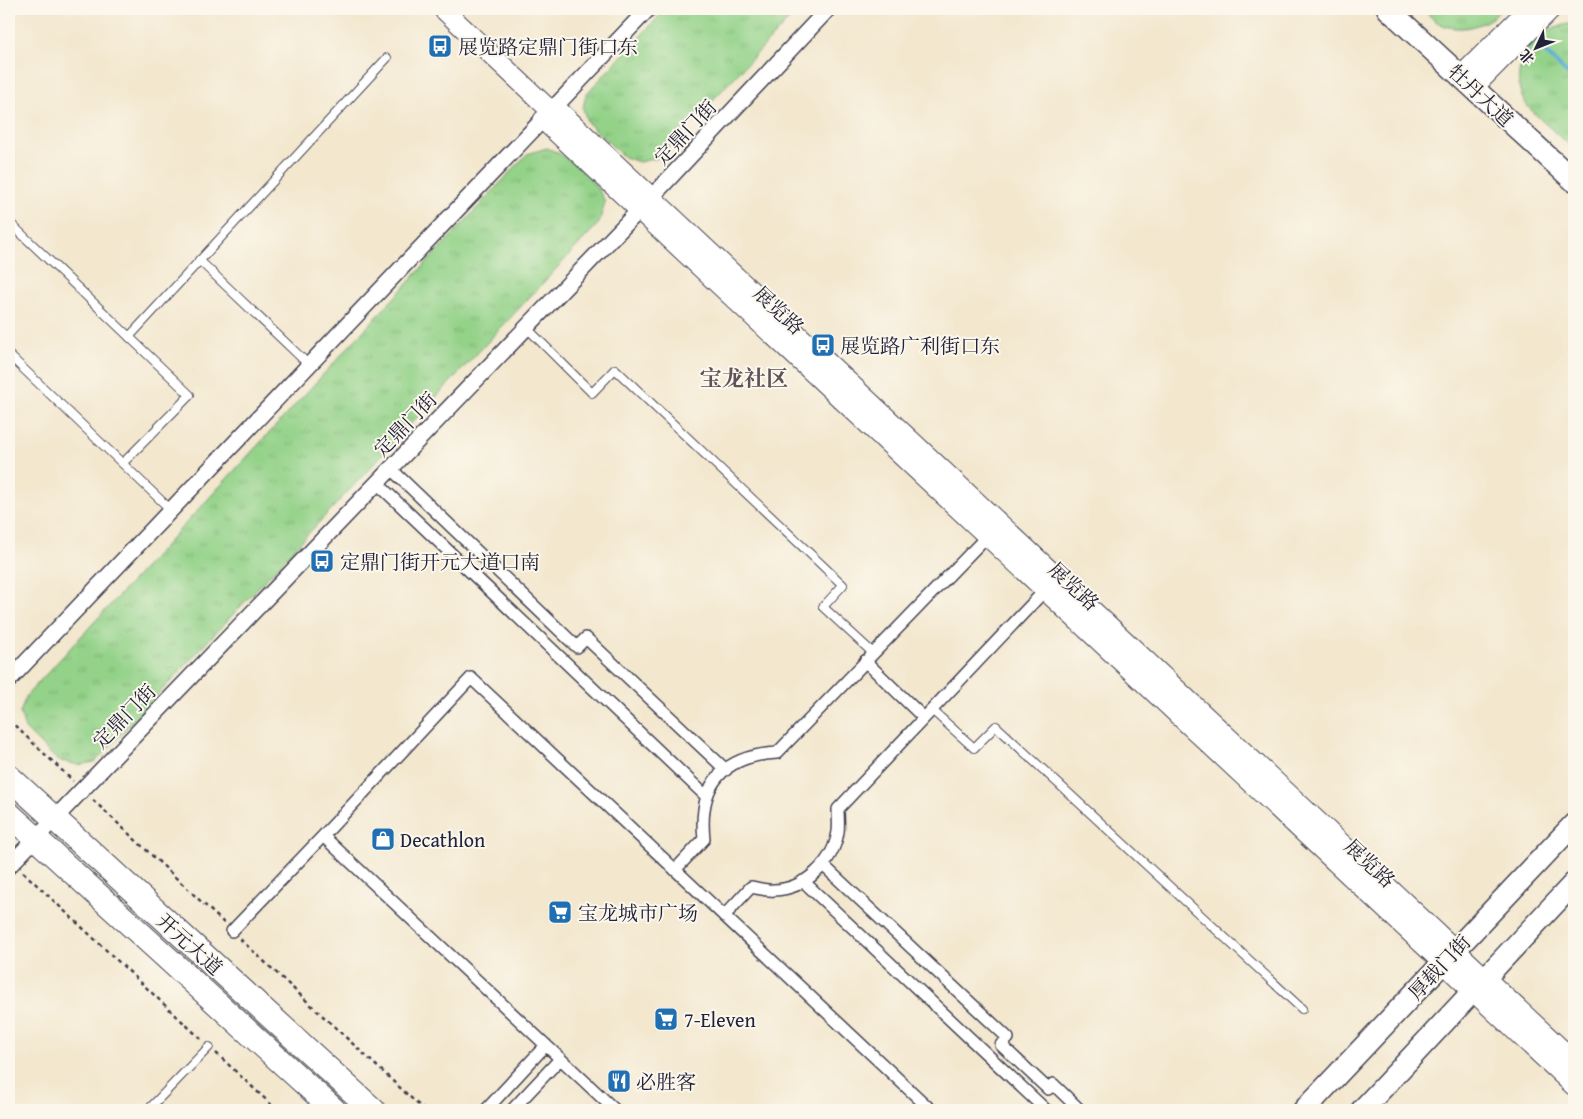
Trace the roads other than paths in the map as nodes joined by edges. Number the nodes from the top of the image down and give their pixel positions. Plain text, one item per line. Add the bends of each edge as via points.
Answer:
1 (443, 9) edge
2 (648, 9) edge
3 (828, 9) edge
4 (1388, 9) edge
5 (1528, 9) edge
6 (1550, 9) edge
7 (387, 58) dead end
8 (1467, 82) junction
9 (550, 113) junction
10 (1574, 181) edge
11 (646, 204) junction
12 (9, 222) edge
13 (199, 260) junction
14 (526, 327) junction
15 (129, 336) junction
16 (9, 355) edge
17 (309, 365) junction
18 (122, 464) junction
19 (390, 468) junction
20 (377, 482) junction
21 (171, 510) junction
22 (993, 529) junction
23 (1052, 584) junction
24 (869, 657) junction
25 (9, 680) edge
26 (928, 714) junction
27 (726, 770) junction
28 (9, 777) edge
29 (706, 796) junction
30 (9, 814) edge
31 (52, 819) junction
32 (1574, 824) edge
33 (323, 836) junction
34 (35, 838) junction
35 (10, 864) edge
36 (823, 864) junction
37 (675, 870) junction
38 (803, 881) junction
39 (1574, 884) edge
40 (724, 916) junction
41 (232, 932) road end
42 (1450, 956) junction
43 (1480, 984) junction
44 (1302, 1009) dead end
45 (546, 1045) junction
46 (209, 1047) road end
47 (560, 1059) junction
48 (1574, 1061) edge
49 (1574, 1086) edge
50 (326, 1106) edge
51 (148, 1110) edge
52 (373, 1110) edge
53 (486, 1110) edge
54 (512, 1110) edge
55 (615, 1110) edge
56 (932, 1110) edge
57 (1046, 1110) edge
58 (1080, 1110) edge
59 (1304, 1110) edge
60 (1362, 1110) edge

1 - 9 street, 展览路
2 - 9 street
3 - 11 street, 定鼎门街
4 - 8 main road, 牡丹大道
5 - 8 street
6 - 8 street
7 - 13 lane
8 - 10 main road, 牡丹大道
9 - 11 street, 展览路
9 - 17 street
11 - 14 street, 定鼎门街
11 - 22 street, 展览路
12 - 15 lane
13 - 15 lane
13 - 17 lane
14 - 19 street, 定鼎门街
14 - 24 lane via 592,393 614,369 843,585 823,607
15 - 18 lane via 190,395
16 - 18 lane
17 - 21 street
18 - 21 lane
19 - 20 street, 定鼎门街
19 - 27 street via 577,647 586,638
20 - 29 street
20 - 31 street, 定鼎门街
21 - 25 street
22 - 23 street, 展览路
22 - 24 street
23 - 26 street
23 - 42 street, 展览路
24 - 26 street
24 - 27 street via 777,753 755,754
26 - 36 street via 838,809 838,832 831,854
26 - 44 lane via 974,748 996,726
27 - 29 street
28 - 31 main road, 开元大道
29 - 37 street via 702,818 704,839
30 - 34 main road, 开元大道
31 - 34 street, 定鼎门街
31 - 52 main road, 开元大道
32 - 42 main road, 厚载门街
33 - 37 street via 470,678
33 - 41 street
33 - 45 street
34 - 35 street, 定鼎门街
34 - 50 main road, 开元大道
36 - 38 street
36 - 58 street via 1008,1038 1001,1045 1048,1089 1053,1084
37 - 40 street
38 - 40 street via 774,890 751,887
38 - 57 street
39 - 43 main road, 厚载门街
40 - 56 street
42 - 43 street, 展览路
42 - 59 main road, 厚载门街
43 - 48 street, 展览路
43 - 49 street, 展览路
43 - 60 main road, 厚载门街
45 - 47 street
45 - 53 street
46 - 51 lane
47 - 54 street
47 - 55 street

